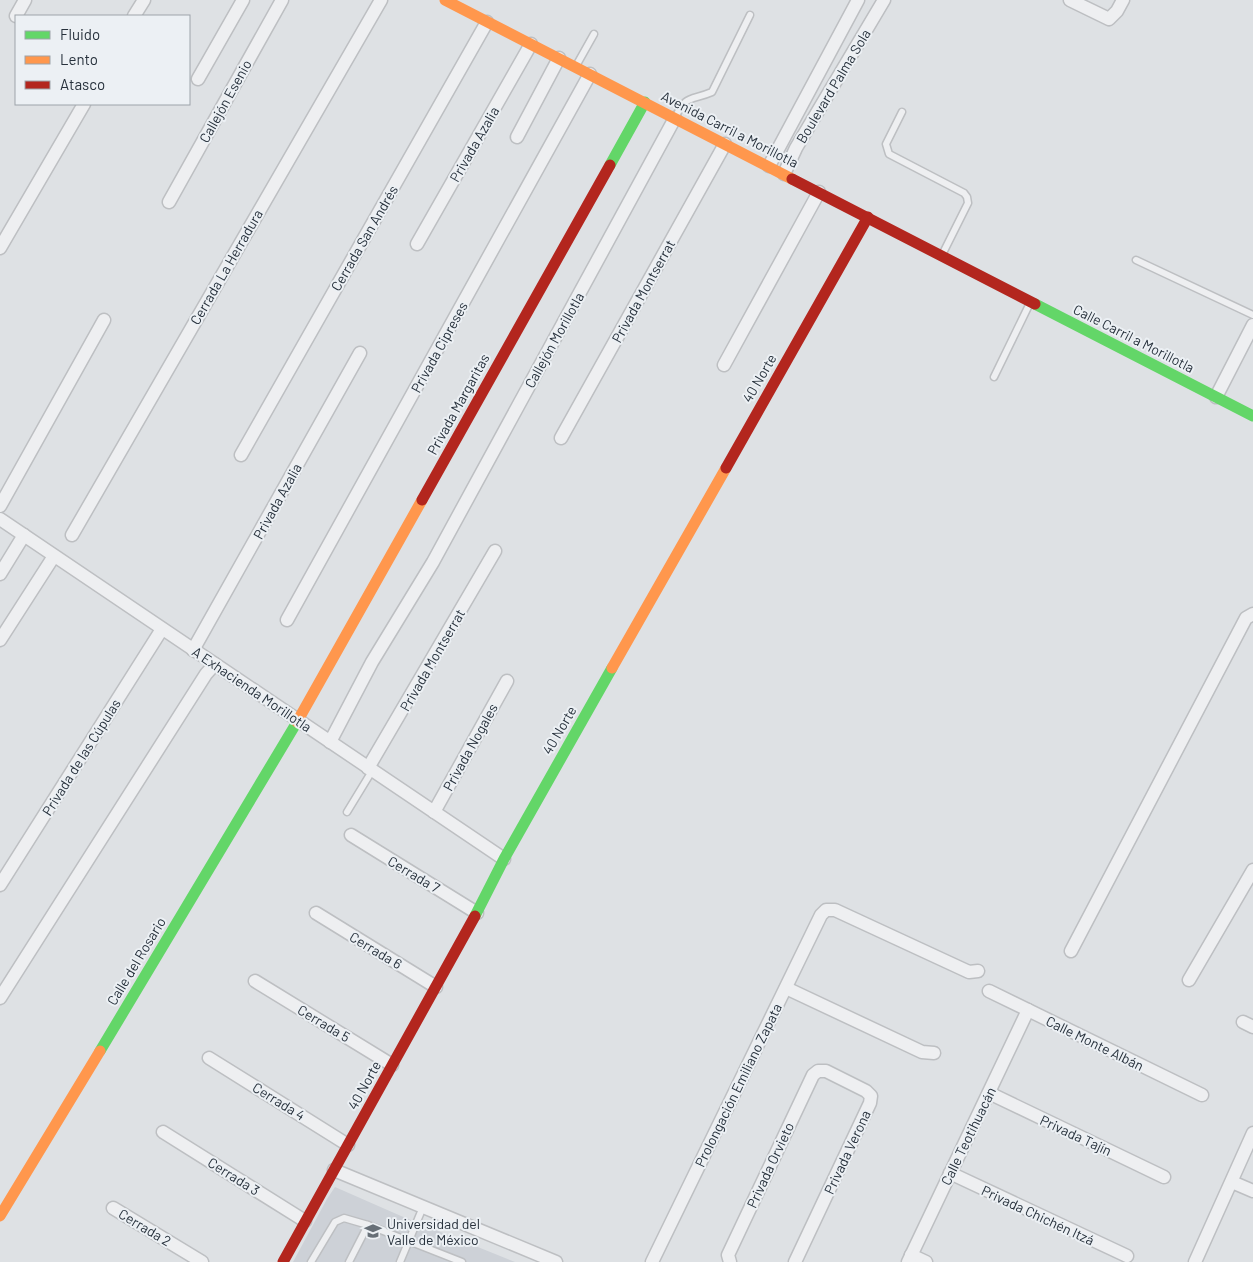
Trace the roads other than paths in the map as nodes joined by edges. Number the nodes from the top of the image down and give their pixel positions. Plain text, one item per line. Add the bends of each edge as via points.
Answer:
1 (25, 0) edge
2 (144, 0) edge
3 (244, 0) edge
4 (282, 0) edge
5 (381, 0) edge
6 (445, 0) edge
7 (858, 0) edge
8 (884, 0) edge
9 (1070, 0) edge
10 (1123, 0) edge
11 (17, 15) edge
12 (135, 15) edge
13 (750, 15) dead end
14 (487, 22) junction
15 (594, 34) dead end
16 (531, 44) junction
17 (558, 58) junction
18 (575, 67) junction
19 (590, 74) junction
20 (198, 79) dead end
21 (645, 102) junction
22 (83, 105) edge
23 (902, 112) dead end
24 (675, 118) junction
25 (792, 121) junction
26 (808, 128) junction
27 (517, 137) dead end
28 (725, 144) junction
29 (769, 166) junction
30 (784, 174) junction
31 (819, 192) junction
32 (168, 202) dead end
33 (868, 217) junction
34 (417, 244) dead end
35 (0, 248) edge
36 (942, 255) junction
37 (1136, 260) dead end
38 (1001, 287) joint
39 (1031, 302) junction
40 (1253, 315) edge
41 (104, 320) dead end
42 (1253, 325) edge
43 (360, 353) dead end
44 (724, 365) dead end
45 (994, 377) dead end
46 (1216, 396) junction
47 (1253, 416) edge
48 (561, 438) dead end
49 (242, 455) dead end
50 (0, 506) edge
51 (0, 519) edge
52 (72, 534) dead end
53 (24, 536) junction
54 (496, 551) dead end
55 (54, 556) junction
56 (0, 574) edge
57 (1253, 614) edge
58 (287, 620) dead end
59 (162, 629) junction
60 (0, 640) edge
61 (193, 650) junction
62 (214, 664) junction
63 (507, 681) dead end
64 (298, 721) junction
65 (330, 742) junction
66 (370, 769) junction
67 (347, 812) dead end
68 (434, 812) junction
69 (351, 835) dead end
70 (504, 859) junction
71 (1253, 870) edge
72 (0, 885) edge
73 (316, 913) dead end
74 (477, 913) junction
75 (1071, 951) dead end
76 (978, 971) dead end
77 (1189, 980) dead end
78 (255, 981) dead end
79 (436, 987) junction
80 (786, 988) junction
81 (989, 991) dead end
82 (0, 998) edge
83 (1028, 1010) junction
84 (934, 1053) dead end
85 (209, 1058) dead end
86 (392, 1065) junction
87 (818, 1071) joint
88 (989, 1094) junction
89 (1202, 1095) dead end
90 (163, 1132) dead end
91 (1253, 1134) edge
92 (348, 1145) junction
93 (334, 1170) junction
94 (950, 1174) junction
95 (1164, 1176) dead end
96 (1232, 1182) junction
97 (1253, 1191) edge
98 (423, 1207) junction
99 (113, 1208) dead end
100 (0, 1216) edge
101 (305, 1221) junction
102 (368, 1225) junction
103 (410, 1240) junction
104 (1127, 1256) dead end
105 (910, 1258) edge
106 (202, 1262) edge
107 (283, 1262) edge
108 (311, 1262) edge
109 (349, 1262) edge
110 (400, 1262) edge
111 (462, 1262) edge
112 (556, 1262) edge
113 (652, 1262) edge
114 (730, 1262) edge
115 (795, 1262) edge
116 (926, 1262) edge
117 (1195, 1262) edge

1 - 11 street
2 - 12 street
3 - 20 street
4 - 32 street, Callejón Esenio
5 - 52 street, Cerrada La Herradura
6 - 14 street, Avenida Carril a Morillotla
7 - 25 street, Boulevard Palma Sola
8 - 26 street, Boulevard Palma Sola
9 - 10 street via 1109,19
13 - 24 lane via 712,92 689,99
14 - 16 street, Avenida Carril a Morillotla
14 - 49 street, Cerrada San Andrés
15 - 18 lane
16 - 17 street, Avenida Carril a Morillotla
16 - 34 street, Privada Azalia
17 - 18 street, Avenida Carril a Morillotla
17 - 27 street
18 - 19 street, Avenida Carril a Morillotla
19 - 21 street, Avenida Carril a Morillotla
19 - 58 street, Privada Cipreses
21 - 24 street, Avenida Carril a Morillotla
21 - 64 street, Privada Margaritas
22 - 35 street
23 - 36 lane via 886,144 889,154 967,197 968,203
24 - 28 street, Avenida Carril a Morillotla
24 - 65 street, Callejón Morillotla via 433,562 372,662
25 - 26 street
25 - 29 street, Boulevard Palma Sola
26 - 30 street, Boulevard Palma Sola
28 - 29 street, Avenida Carril a Morillotla
28 - 48 street, Privada Montserrat
29 - 30 street, Avenida Carril a Morillotla
30 - 31 street, Avenida Carril a Morillotla
31 - 33 street, Avenida Carril a Morillotla
31 - 44 street
33 - 36 street, Avenida Carril a Morillotla
33 - 70 street, 40 Norte
36 - 38 street, Avenida Carril a Morillotla
37 - 40 lane
38 - 39 street, Calle Carril a Morillotla
39 - 45 lane
39 - 46 street, Calle Carril a Morillotla
41 - 50 street
42 - 46 street
43 - 61 street, Privada Azalia
46 - 47 street, Calle Carril a Morillotla
51 - 53 street, A Exhacienda Morillotla
53 - 55 street, A Exhacienda Morillotla
53 - 56 street
54 - 66 street, Privada Montserrat
55 - 59 street, A Exhacienda Morillotla
55 - 60 street
57 - 75 street via 1246,618
59 - 61 street, A Exhacienda Morillotla
59 - 72 street, Privada de las Cúpulas
61 - 62 street, A Exhacienda Morillotla
62 - 64 street, A Exhacienda Morillotla
62 - 82 street
63 - 68 street, Privada Nogales
64 - 65 street, A Exhacienda Morillotla
64 - 100 street, Calle del Rosario
65 - 66 street, A Exhacienda Morillotla
66 - 67 lane
66 - 68 street, A Exhacienda Morillotla
68 - 70 street, A Exhacienda Morillotla
69 - 74 street, Cerrada 7
70 - 74 street, 40 Norte
71 - 77 street
73 - 79 street, Cerrada 6
74 - 79 street, 40 Norte
76 - 80 street, Prolongación Emiliano Zapata via 969,972 835,910 826,910
78 - 86 street, Cerrada 5
79 - 86 street, 40 Norte
80 - 84 street via 922,1052
80 - 113 street, Prolongación Emiliano Zapata
81 - 83 street, Calle Monte Albán
83 - 88 street, Calle Teotihuacán
83 - 89 street, Calle Monte Albán
85 - 92 street, Cerrada 4
86 - 92 street, 40 Norte
87 - 114 street, Privada Orvieto via 813,1075 728,1255
87 - 115 street, Privada Verona via 826,1071 871,1096
88 - 94 street, Calle Teotihuacán
88 - 95 street, Privada Tajín
90 - 101 street, Cerrada 3
91 - 96 street
92 - 93 street, 40 Norte
93 - 98 street
93 - 101 street, 40 Norte
94 - 104 street, Privada Chichén Itzá
94 - 105 street, Calle Teotihuacán
96 - 97 street
96 - 117 street
98 - 103 lane
98 - 112 street
99 - 106 street, Cerrada 2
101 - 107 street, 40 Norte
102 - 103 lane
102 - 108 lane via 344,1218 335,1222
102 - 109 lane
103 - 110 lane
103 - 111 lane
105 - 116 street

